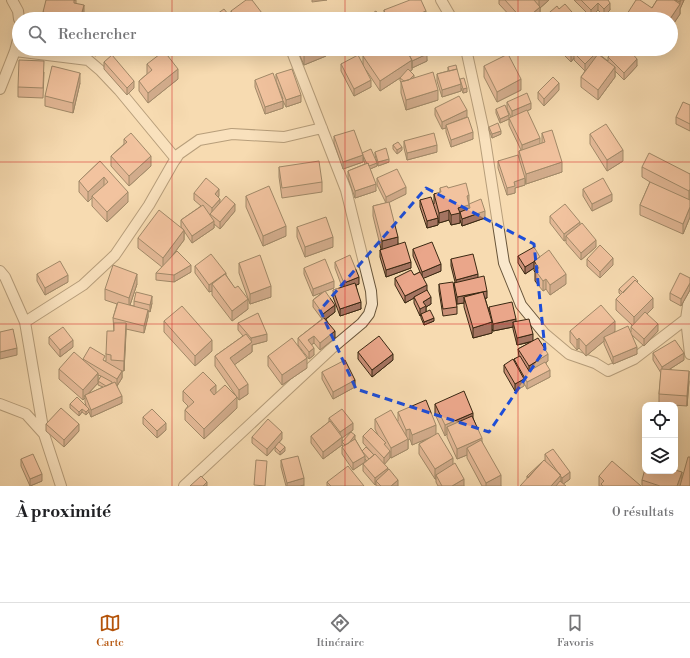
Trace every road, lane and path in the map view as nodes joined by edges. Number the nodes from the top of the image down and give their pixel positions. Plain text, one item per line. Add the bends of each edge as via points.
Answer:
1 (12, 0) edge
2 (441, 0) edge
3 (18, 12) edge
4 (448, 12) edge
5 (14, 56) edge
6 (56, 56) edge
7 (294, 56) edge
8 (468, 56) edge
9 (0, 89) edge
10 (322, 128) junction
11 (176, 159) junction
12 (0, 271) edge
13 (690, 292) edge
14 (686, 319) junction
15 (25, 322) junction
16 (690, 354) edge
17 (0, 404) edge
18 (44, 434) junction
19 (61, 486) edge
20 (184, 486) edge

1 - 3 street
2 - 4 street
5 - 9 street
6 - 11 street via 88,60 101,70
7 - 10 street
8 - 14 street via 483,127 504,263 521,305 544,333 569,354 595,363 608,371 634,359
10 - 11 street via 284,137 232,134 199,140
10 - 20 street via 346,190 371,291 372,304 369,314
11 - 15 street via 115,255 83,285
12 - 15 street
13 - 14 street
14 - 16 street
15 - 18 street
17 - 18 street via 26,414
18 - 19 street

